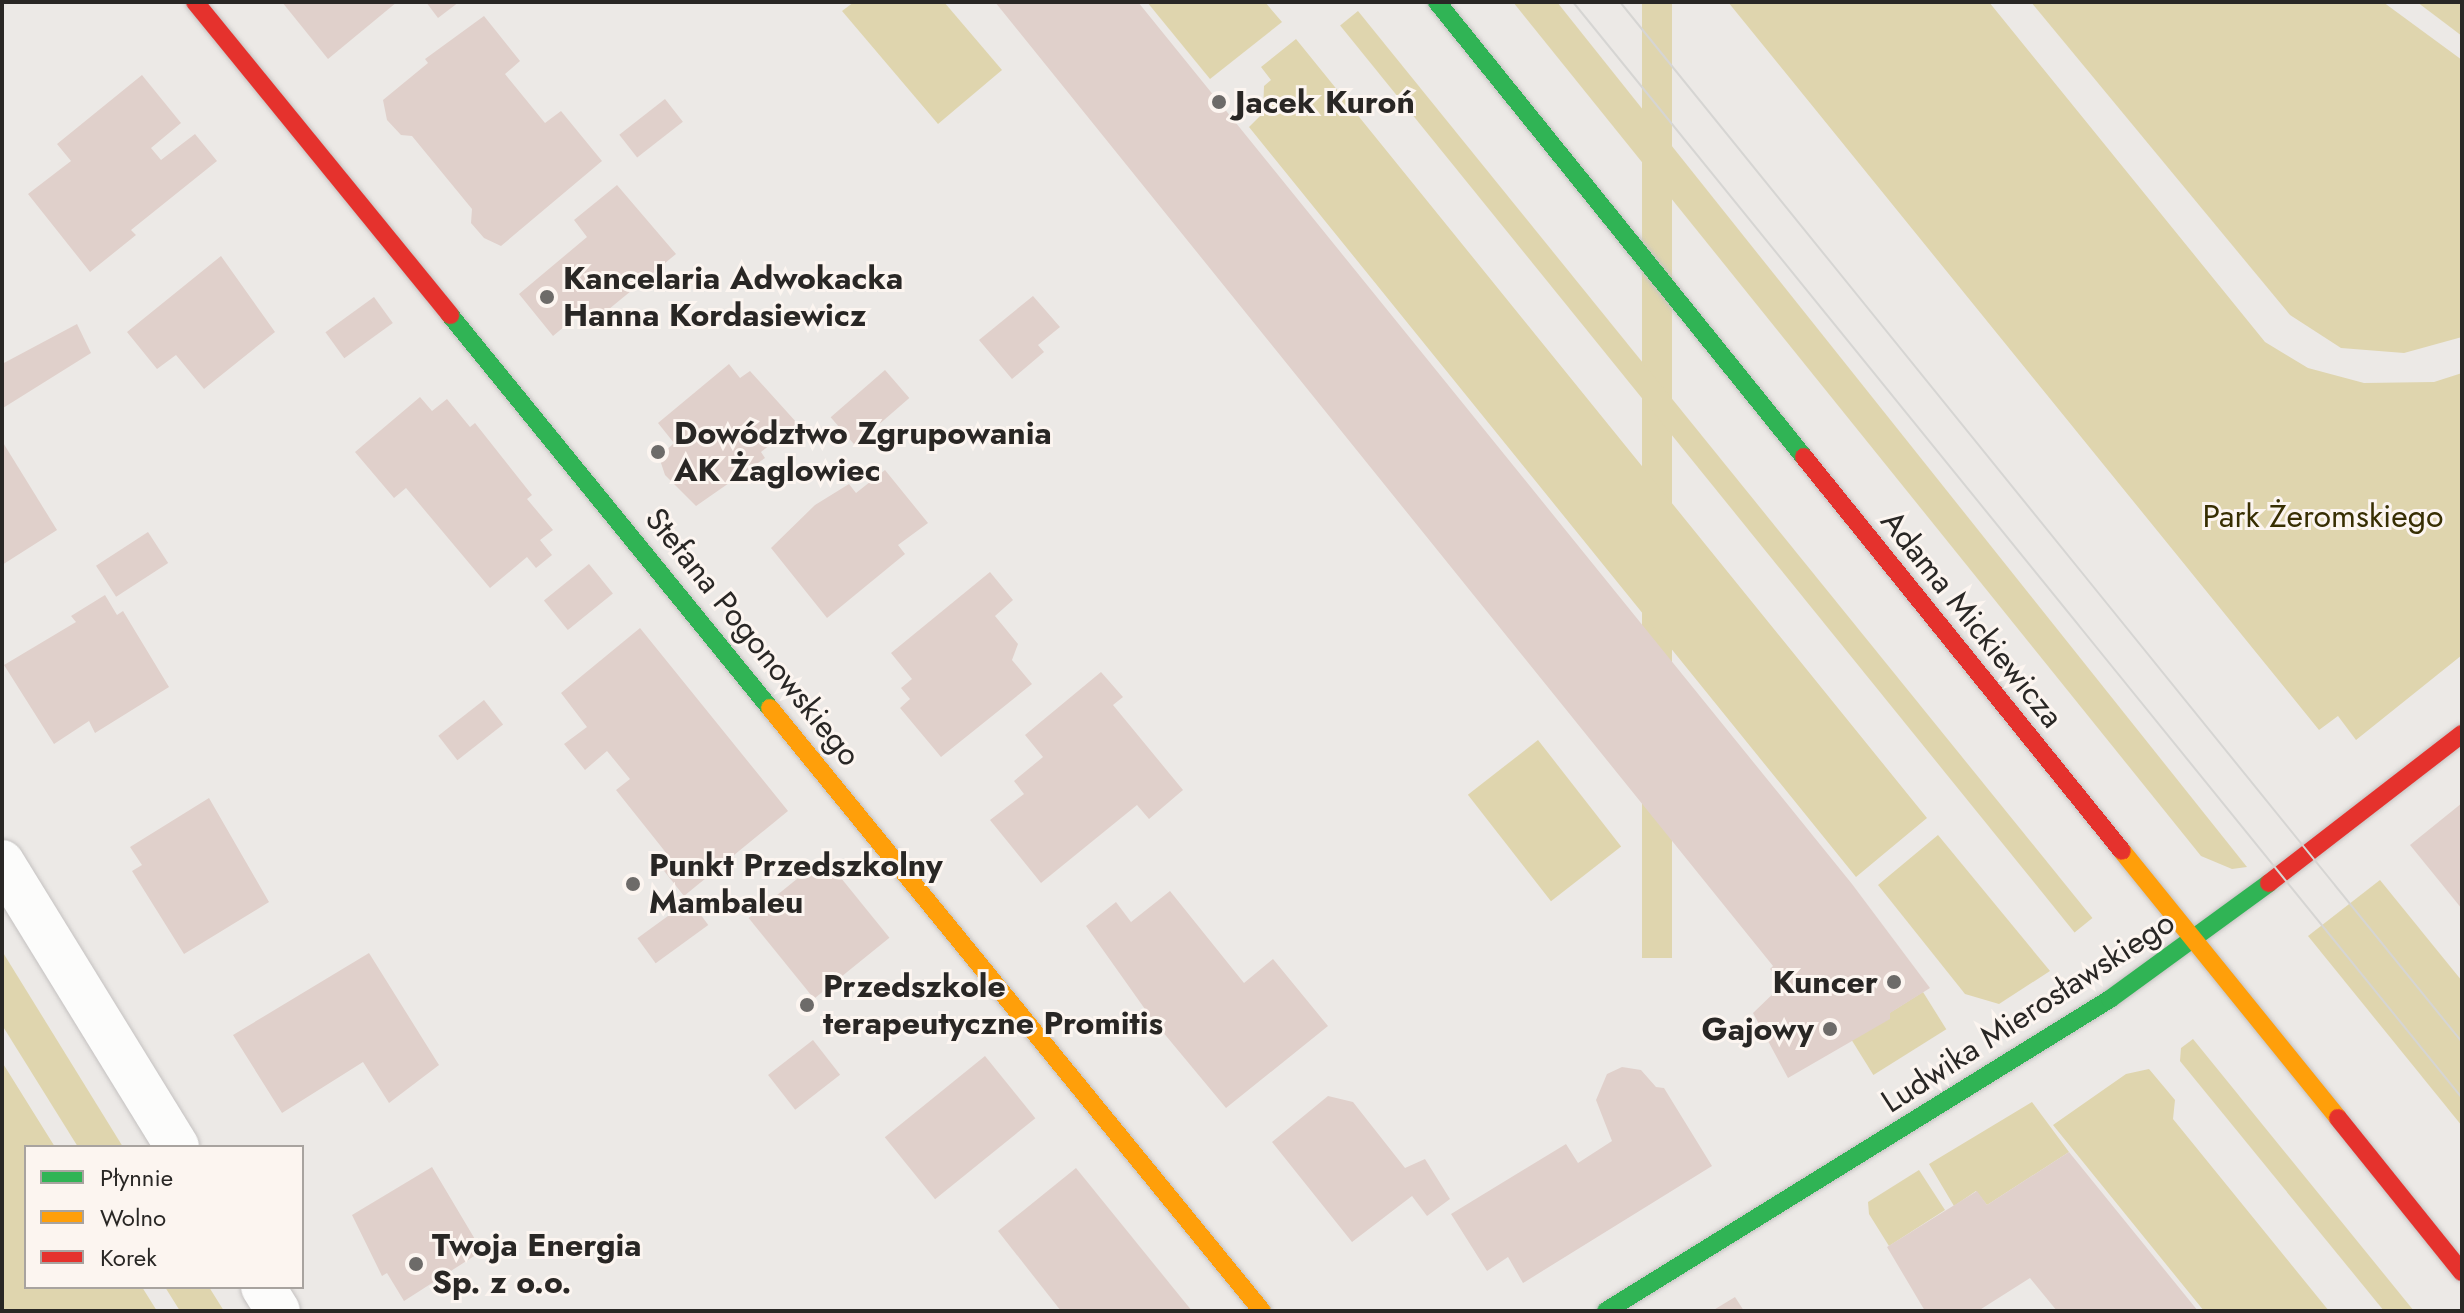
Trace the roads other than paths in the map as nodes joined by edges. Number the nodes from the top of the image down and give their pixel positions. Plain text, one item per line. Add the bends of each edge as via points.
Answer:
1 (195, 2) edge
2 (1437, 2) edge
3 (2462, 734) edge
4 (2, 862) edge
5 (2192, 941) junction
6 (176, 1145) edge
7 (2462, 1272) edge
8 (264, 1289) edge
9 (278, 1311) edge
10 (1262, 1311) edge
11 (1606, 1311) edge

1 - 10 street, Stefana Pogonowskiego
2 - 5 street, Adama Mickiewicza
3 - 5 street, Ludwika Mierosławskiego
4 - 6 street
5 - 7 street, Adama Mickiewicza
5 - 11 street, Ludwika Mierosławskiego via 2057,1032
8 - 9 street

